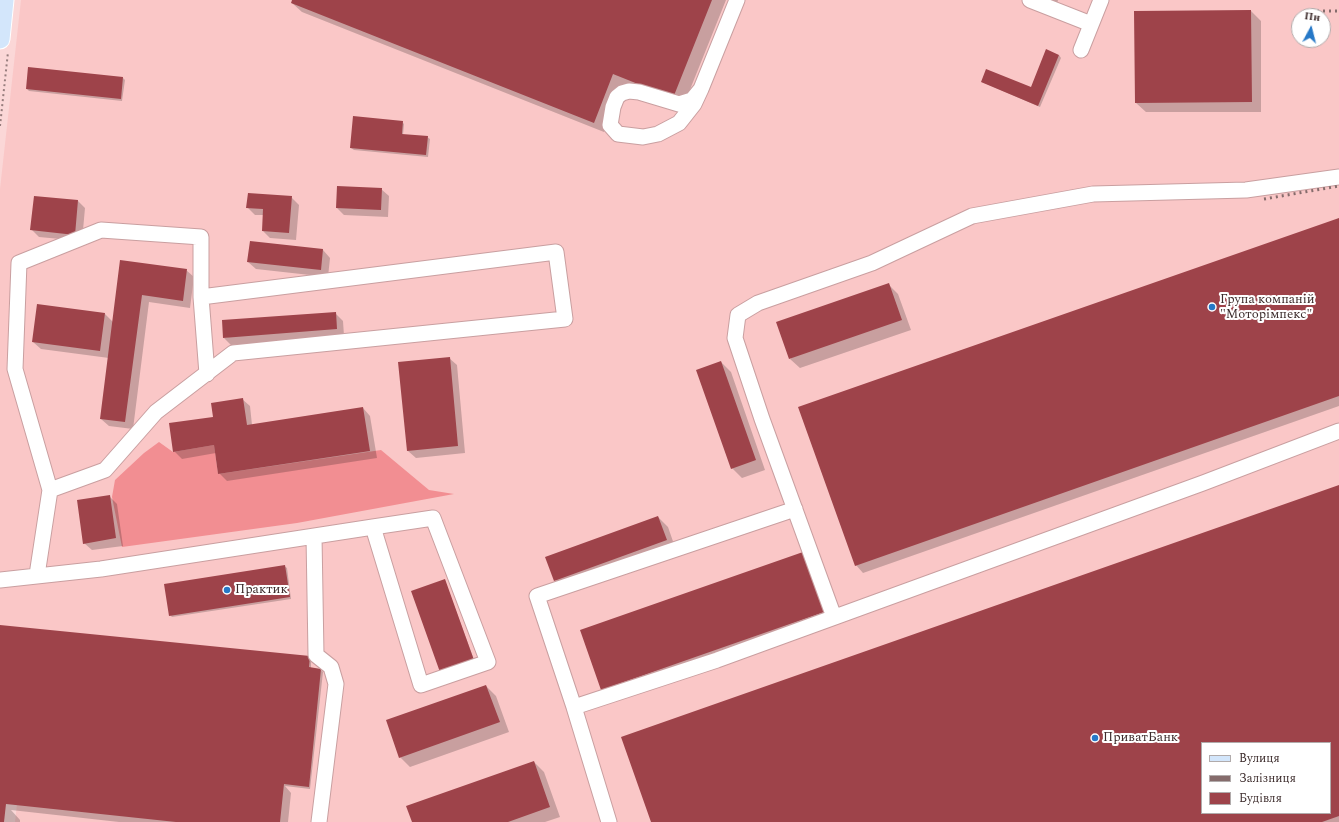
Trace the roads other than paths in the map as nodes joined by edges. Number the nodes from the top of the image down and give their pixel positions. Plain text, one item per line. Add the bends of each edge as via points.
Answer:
1 (4, 0) edge
2 (737, 0) edge
3 (1030, 0) edge
4 (1101, 0) edge
5 (1091, 24) junction
6 (4, 43) edge
7 (1081, 50) dead end
8 (701, 89) junction
9 (1339, 177) edge
10 (201, 297) junction
11 (207, 374) junction
12 (1339, 431) edge
13 (50, 490) junction
14 (795, 509) junction
15 (373, 527) junction
16 (314, 536) junction
17 (37, 575) junction
18 (0, 580) edge
19 (834, 617) junction
20 (574, 707) junction
21 (319, 822) edge
22 (609, 822) edge

1 - 6 main road
2 - 8 lane
3 - 5 lane
4 - 5 lane
5 - 7 lane
8 - 8 lane via 688,114 679,123 658,134 628,137 618,134 610,125 613,107 617,97 622,93 639,92 679,104 692,100
9 - 14 lane via 1246,190 1093,194 972,216 872,263 758,303 738,315 735,338
10 - 11 lane
10 - 11 lane via 556,252 566,319 233,353
10 - 13 lane via 201,237 101,230 19,263 15,369
11 - 13 lane via 156,412 106,470
12 - 19 lane via 1196,486
13 - 17 lane
14 - 19 lane
14 - 20 lane via 536,596
15 - 15 lane via 433,518 488,662 421,685
15 - 16 lane
16 - 17 lane via 101,569
16 - 21 lane via 316,655 331,667 336,684
17 - 18 lane
19 - 20 lane via 717,660
20 - 22 lane

